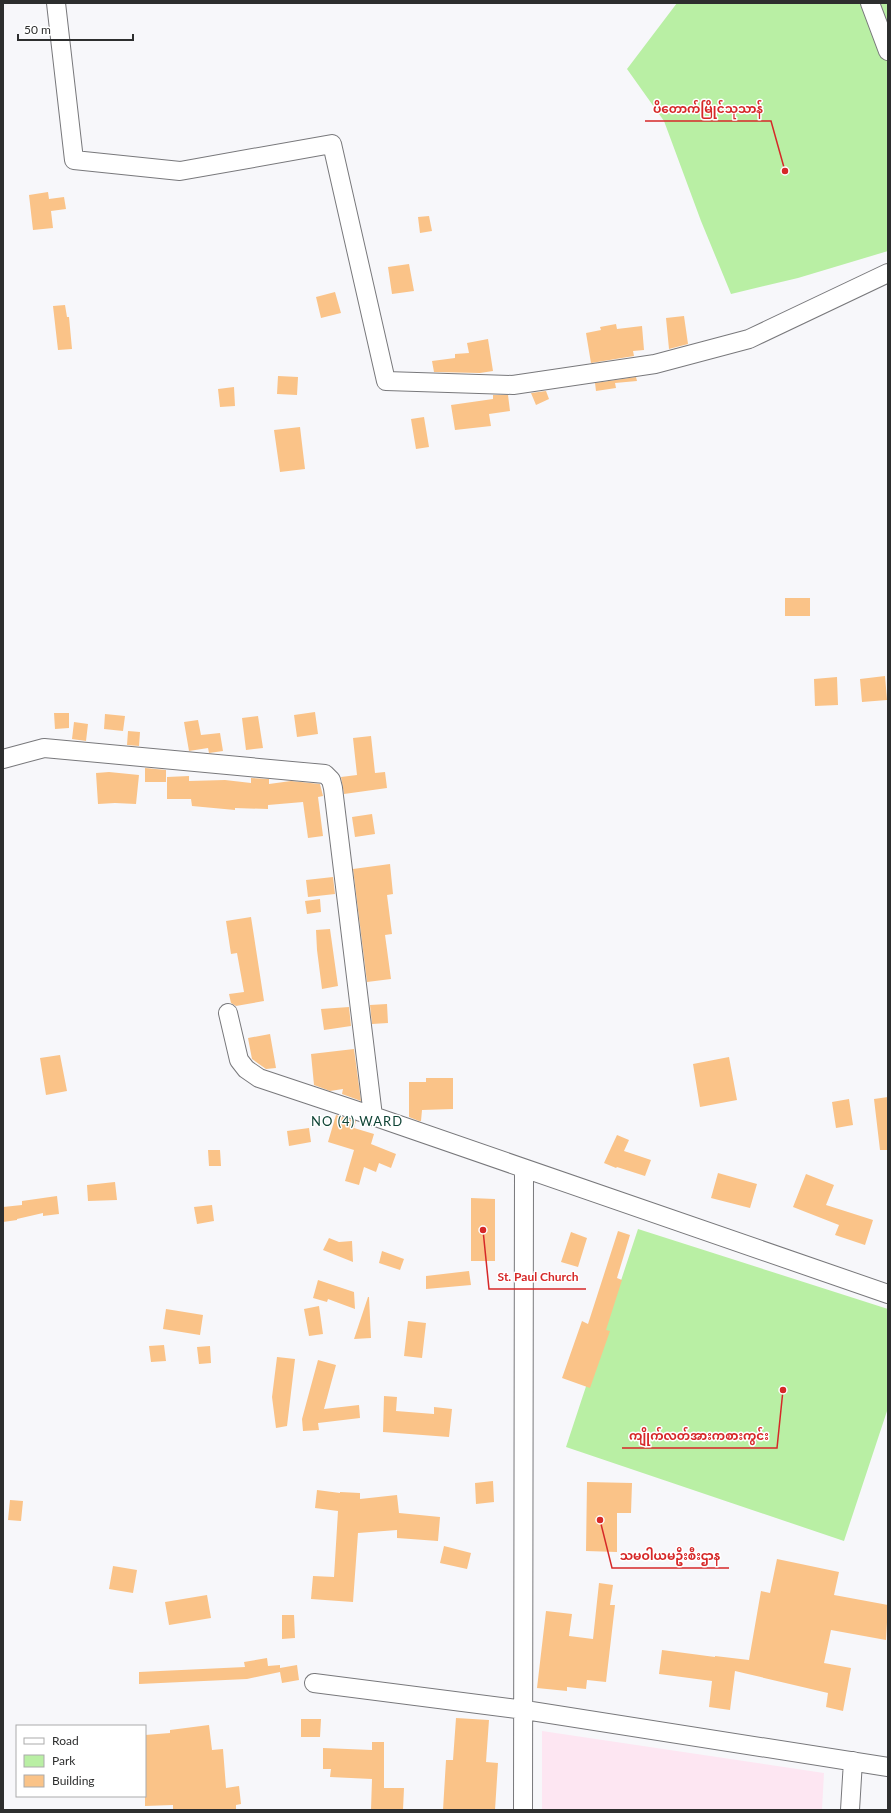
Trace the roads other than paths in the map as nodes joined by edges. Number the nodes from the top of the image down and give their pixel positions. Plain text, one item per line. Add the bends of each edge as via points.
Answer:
1 (56, 3) edge
2 (870, 3) edge
3 (888, 51) edge
4 (888, 273) edge
5 (3, 759) edge
6 (228, 1013) dead end
7 (373, 1116) junction
8 (524, 1169) junction
9 (888, 1294) edge
10 (314, 1683) dead end
11 (525, 1710) junction
12 (853, 1761) junction
13 (888, 1767) edge
14 (523, 1810) edge
15 (850, 1810) edge

1 - 4 street via 74,160 180,171 332,144 386,381 513,385 655,364 749,339
2 - 3 street
5 - 7 street via 44,748 325,774 331,780 333,788
6 - 7 street via 239,1060 246,1069 260,1078
7 - 8 street
8 - 9 street
8 - 11 street
10 - 11 street
11 - 12 street
11 - 14 street
12 - 13 street
12 - 15 street

